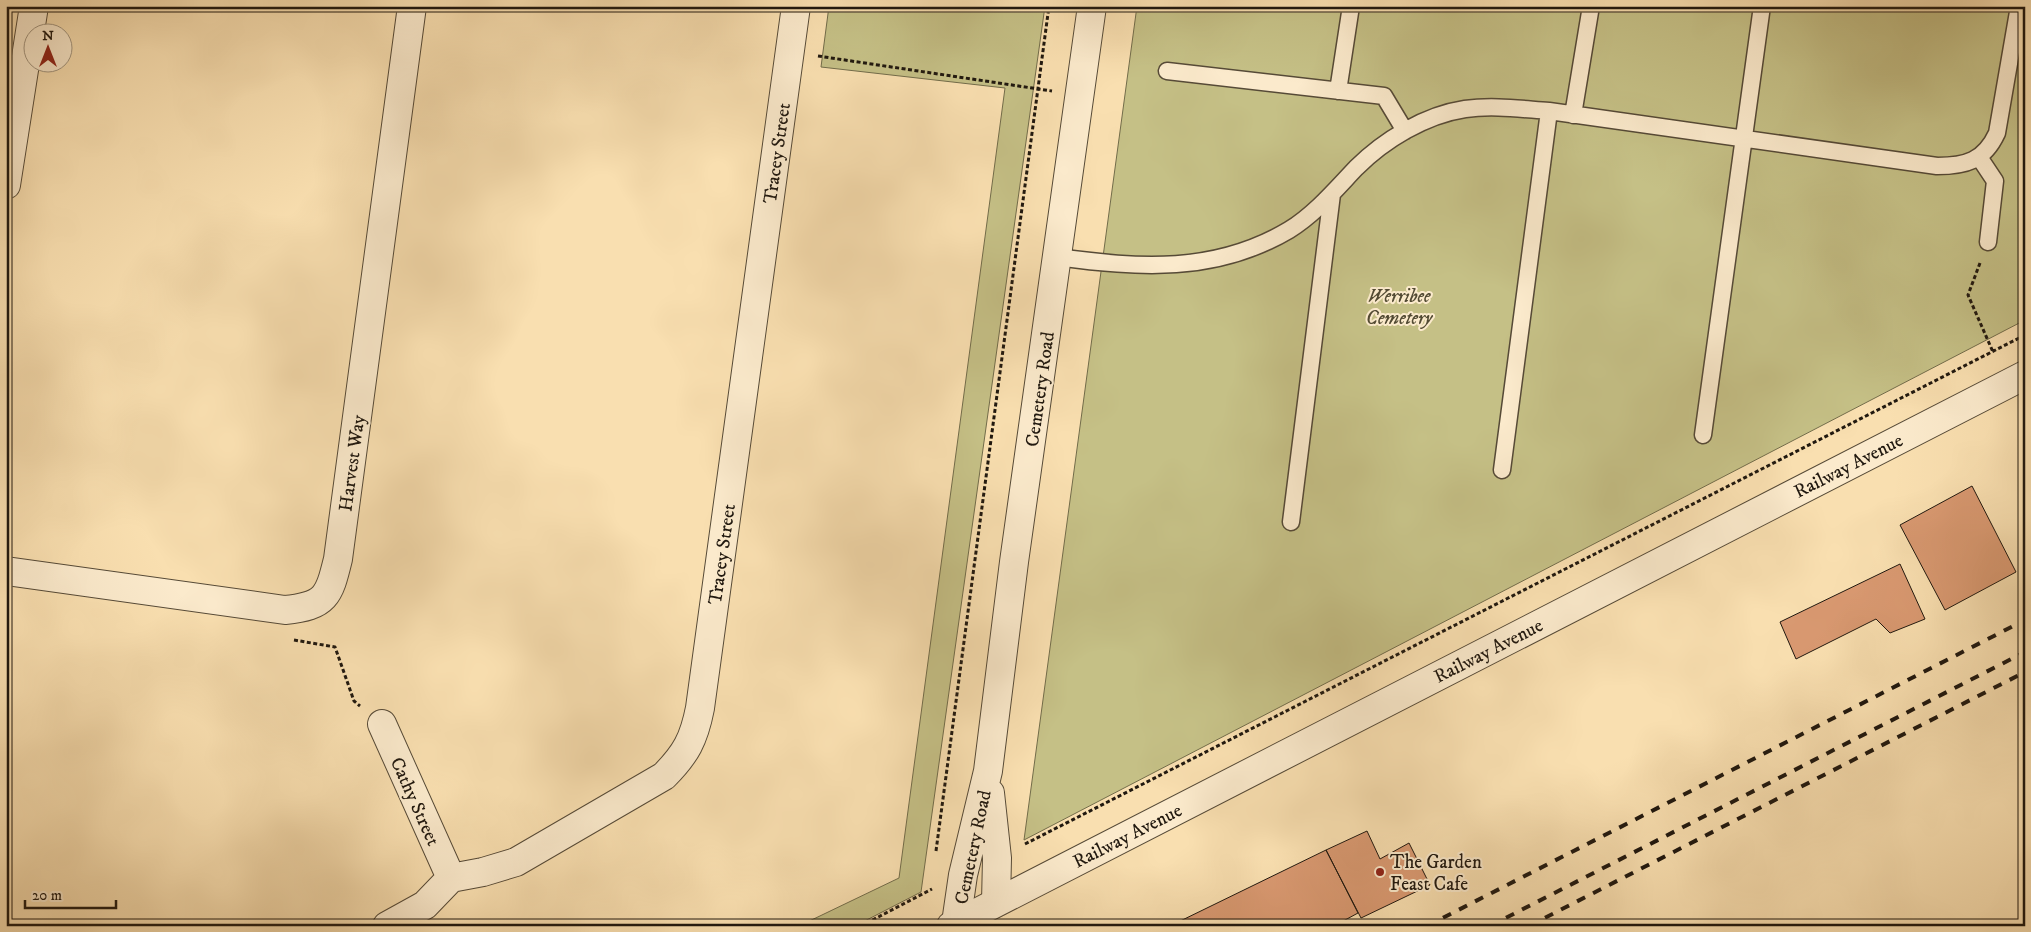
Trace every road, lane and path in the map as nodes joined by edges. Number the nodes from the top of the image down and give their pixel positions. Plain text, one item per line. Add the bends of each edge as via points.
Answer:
1 (34, 6) edge
2 (412, 6) edge
3 (796, 6) edge
4 (1049, 6) edge
5 (1092, 6) edge
6 (1351, 6) edge
7 (1591, 6) edge
8 (1762, 6) edge
9 (2019, 6) edge
10 (790, 52) junction
11 (1168, 71) dead end
12 (1037, 89) junction
13 (1338, 91) junction
14 (1080, 95) junction
15 (1549, 111) junction
16 (1574, 115) junction
17 (1405, 131) junction
18 (1743, 140) junction
19 (1979, 157) junction
20 (6, 185) edge
21 (1332, 194) junction
22 (1988, 242) joint
23 (1057, 257) junction
24 (2025, 335) edge
25 (1993, 352) junction
26 (2025, 375) edge
27 (1703, 434) dead end
28 (1502, 470) dead end
29 (1292, 522) dead end
30 (6, 571) edge
31 (289, 639) dead end
32 (382, 724) joint
33 (988, 771) junction
34 (997, 858) junction
35 (935, 860) dead end
36 (963, 875) junction
37 (451, 878) junction
38 (932, 880) dead end
39 (931, 890) junction
40 (996, 902) junction
41 (954, 924) edge
42 (387, 926) edge
43 (861, 926) edge

1 - 20 street
2 - 30 street, Harvest Way via 338,558 327,595 309,607 285,610
3 - 10 street, Tracey Street
4 - 12 path
5 - 14 street, Cemetery Road
6 - 13 lane
7 - 16 lane
8 - 18 lane
9 - 19 lane via 2000,122 1991,146
10 - 12 path
10 - 37 street, Tracey Street via 700,708 692,739 677,763 664,776 516,862
11 - 13 lane
12 - 14 path
12 - 35 path
13 - 17 lane via 1384,96
14 - 23 street, Cemetery Road
15 - 16 lane
15 - 17 lane via 1464,110
15 - 28 lane
16 - 18 lane
17 - 21 lane via 1358,166
18 - 19 lane via 1937,166 1967,163
18 - 27 lane
19 - 22 lane via 1995,182
21 - 23 lane via 1291,229 1255,247 1217,259 1143,266
21 - 29 lane
22 - 25 path via 1968,295
23 - 33 street, Cemetery Road
24 - 25 path
25 - 34 path
26 - 40 street, Railway Avenue
31 - 32 path via 335,647 354,701
32 - 37 street, Cathy Street
33 - 34 street, Cemetery Road
33 - 36 street, Cemetery Road
34 - 40 street, Cemetery Road
36 - 39 path
36 - 41 street, Cemetery Road
37 - 42 street via 425,905
38 - 39 path
39 - 43 path
40 - 41 street, Railway Avenue

